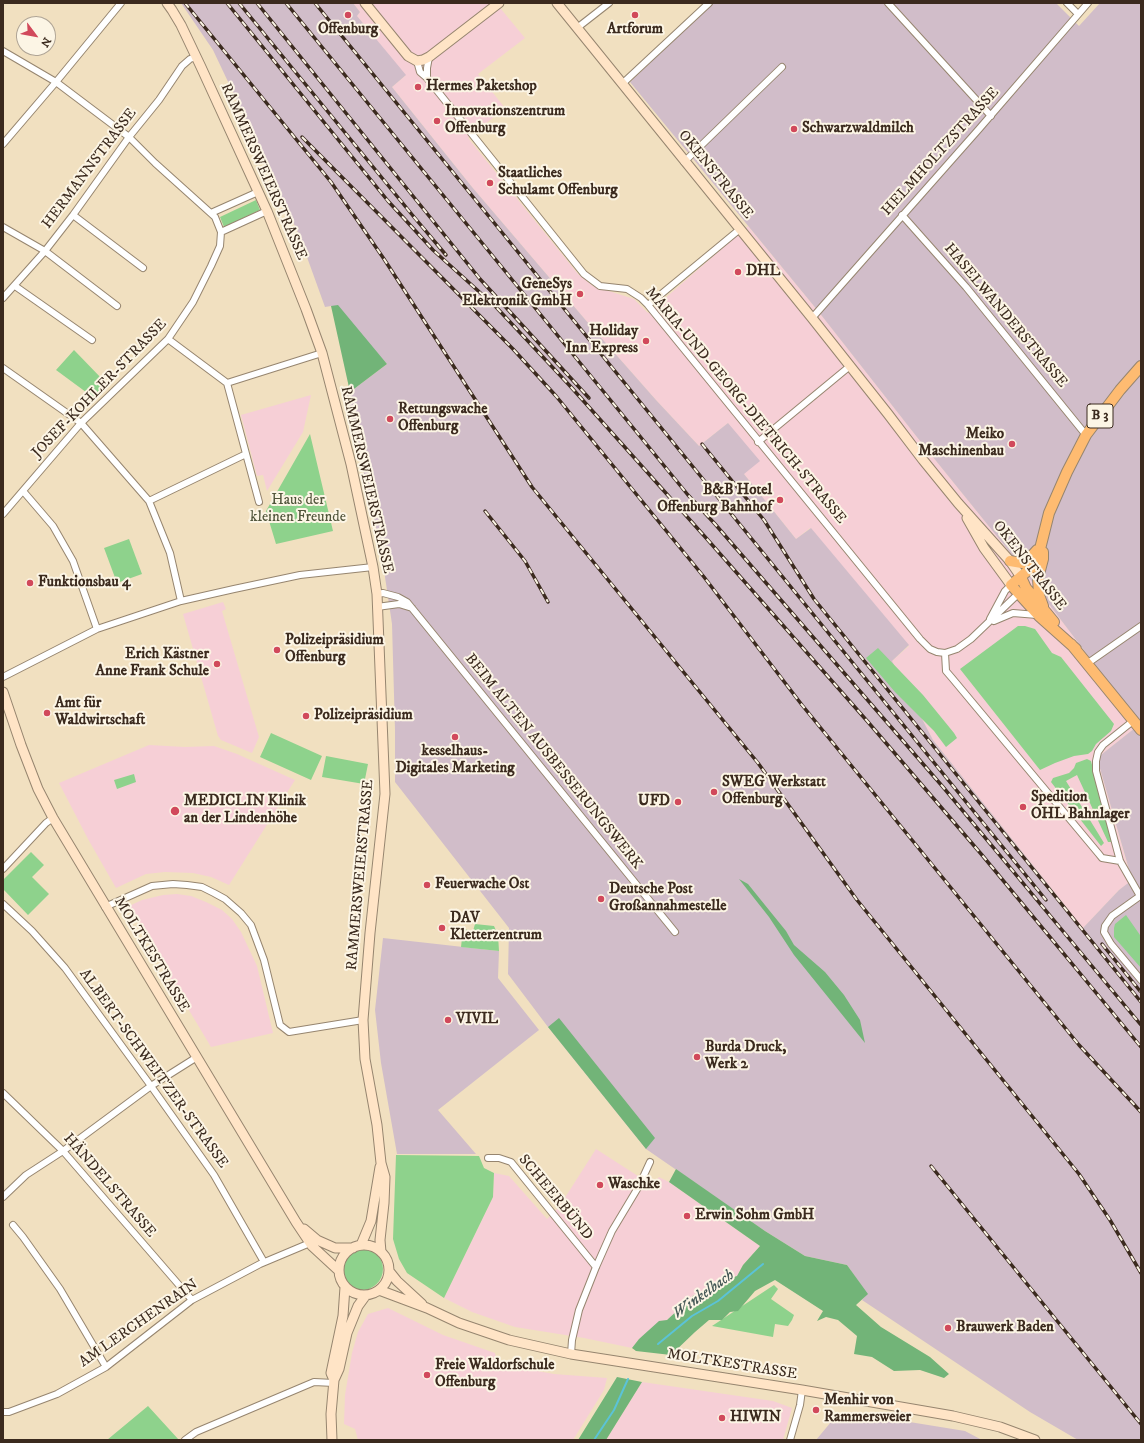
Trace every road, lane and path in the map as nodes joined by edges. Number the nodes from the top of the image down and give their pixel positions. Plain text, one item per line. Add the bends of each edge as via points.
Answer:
1 (121, 3) edge
2 (167, 3) edge
3 (365, 3) edge
4 (499, 3) edge
5 (557, 3) edge
6 (609, 3) edge
7 (709, 3) edge
8 (888, 3) edge
9 (1067, 3) edge
10 (1088, 3) edge
11 (1078, 14) junction
12 (577, 28) junction
13 (3, 51) edge
14 (196, 57) junction
15 (429, 57) junction
16 (417, 60) junction
17 (782, 67) dead end
18 (427, 78) junction
19 (56, 82) junction
20 (622, 84) junction
21 (991, 116) junction
22 (129, 137) junction
23 (3, 144) edge
24 (684, 162) junction
25 (258, 192) junction
26 (267, 211) junction
27 (211, 213) junction
28 (73, 215) junction
29 (902, 215) junction
30 (3, 226) edge
31 (740, 230) junction
32 (221, 232) junction
33 (45, 251) junction
34 (143, 268) dead end
35 (15, 286) junction
36 (3, 298) edge
37 (118, 306) dead end
38 (648, 306) junction
39 (812, 318) junction
40 (168, 339) junction
41 (92, 340) dead end
42 (322, 353) junction
43 (850, 366) junction
44 (1141, 366) edge
45 (3, 368) edge
46 (227, 383) junction
47 (81, 423) junction
48 (1086, 435) junction
49 (758, 442) junction
50 (246, 454) junction
51 (23, 491) junction
52 (149, 501) junction
53 (259, 502) dead end
54 (958, 503) junction
55 (3, 514) edge
56 (1042, 544) junction
57 (1010, 561) junction
58 (373, 567) junction
59 (1021, 577) junction
60 (1038, 578) junction
61 (1011, 585) junction
62 (1022, 591) junction
63 (377, 594) junction
64 (181, 602) junction
65 (377, 606) junction
66 (412, 608) junction
67 (1042, 614) junction
68 (987, 624) junction
69 (1141, 626) edge
70 (97, 629) junction
71 (945, 653) junction
72 (1088, 663) junction
73 (3, 677) edge
74 (3, 692) edge
75 (1133, 720) junction
76 (1141, 730) edge
77 (53, 818) junction
78 (1120, 861) junction
79 (3, 869) edge
80 (3, 904) edge
81 (105, 907) junction
82 (675, 932) dead end
83 (1141, 980) edge
84 (363, 1020) junction
85 (197, 1057) junction
86 (151, 1086) junction
87 (3, 1093) edge
88 (63, 1151) junction
89 (488, 1158) dead end
90 (650, 1162) dead end
91 (381, 1163) junction
92 (3, 1197) edge
93 (296, 1222) junction
94 (13, 1225) dead end
95 (310, 1243) junction
96 (357, 1246) junction
97 (380, 1252) junction
98 (264, 1262) junction
99 (596, 1267) junction
100 (338, 1270) junction
101 (389, 1271) junction
102 (345, 1287) junction
103 (379, 1290) junction
104 (366, 1295) junction
105 (192, 1300) junction
106 (427, 1308) junction
107 (571, 1354) junction
108 (106, 1367) junction
109 (334, 1381) junction
110 (802, 1390) junction
111 (3, 1412) edge
112 (185, 1440) edge
113 (332, 1440) edge
114 (790, 1440) edge
115 (1035, 1440) edge

1 - 19 street
2 - 14 street, RAMMERSWEIERSTRASSE
3 - 16 street via 408,56
4 - 15 street
5 - 12 street, OKENSTRASSE
6 - 12 street
7 - 20 street
8 - 21 street
9 - 11 street
10 - 11 street, HELMHOLTZSTRASSE
11 - 21 street, HELMHOLTZSTRASSE
12 - 20 street, OKENSTRASSE
13 - 19 street
14 - 22 street, HERMANNSTRASSE via 182,66
14 - 25 street, RAMMERSWEIERSTRASSE
15 - 16 street
15 - 18 street
16 - 18 street, MARIA-UND-GEORG-DIETRICH-STRASSE via 420,72
17 - 24 street
18 - 38 street, MARIA-UND-GEORG-DIETRICH-STRASSE via 584,274 600,286 627,288
19 - 22 street
19 - 23 street
20 - 24 street, OKENSTRASSE
21 - 29 street, HELMHOLTZSTRASSE
22 - 27 street via 155,164
22 - 28 street, HERMANNSTRASSE
24 - 31 street, OKENSTRASSE
25 - 26 street, RAMMERSWEIERSTRASSE
25 - 27 street
26 - 32 street
26 - 42 street, RAMMERSWEIERSTRASSE
27 - 32 street
28 - 33 street, HERMANNSTRASSE
28 - 34 street
29 - 39 street, HELMHOLTZSTRASSE
29 - 48 street, HASELWANDERSTRASSE via 966,286
30 - 33 street
31 - 38 street
31 - 39 street, OKENSTRASSE
32 - 40 street, JOSEF-KOHLER-STRASSE via 220,246 211,266 193,302
33 - 35 street, HERMANNSTRASSE
33 - 37 street
35 - 36 street, HERMANNSTRASSE
35 - 41 street
38 - 49 street, MARIA-UND-GEORG-DIETRICH-STRASSE
39 - 43 street, OKENSTRASSE
40 - 46 street
40 - 47 street, JOSEF-KOHLER-STRASSE
42 - 46 street
42 - 58 street, RAMMERSWEIERSTRASSE via 353,470
43 - 49 street
43 - 54 street, OKENSTRASSE
44 - 48 main road, B 3
45 - 47 street
46 - 50 street
47 - 51 street, JOSEF-KOHLER-STRASSE
47 - 52 street
48 - 56 main road, B 3 via 1049,513
49 - 71 street, MARIA-UND-GEORG-DIETRICH-STRASSE via 920,639 930,649
50 - 52 street
50 - 53 street
51 - 55 street, JOSEF-KOHLER-STRASSE
51 - 70 street via 53,526 73,561
52 - 64 street via 170,553
54 - 57 street, OKENSTRASSE
54 - 61 street, OKENSTRASSE via 984,548
56 - 57 main road, B 3 via 1027,561
56 - 59 main road, B 3 via 1032,568
56 - 60 main road, B 3 via 1043,559
57 - 59 street, OKENSTRASSE / B 3
58 - 63 street, RAMMERSWEIERSTRASSE
58 - 64 street via 300,575
59 - 61 main road, B 3
59 - 62 main road, OKENSTRASSE / B 3
60 - 62 main road
60 - 67 main road, B 3
61 - 62 main road, OKENSTRASSE / B 3
61 - 68 street
62 - 67 main road, OKENSTRASSE / B 3
62 - 68 street
63 - 65 street, RAMMERSWEIERSTRASSE
63 - 66 street, BEIM ALTEN AUSBESSERUNGSWERK via 398,597 408,602
64 - 70 street
65 - 66 street via 399,604
65 - 84 street, RAMMERSWEIERSTRASSE via 385,794
66 - 82 street, BEIM ALTEN AUSBESSERUNGSWERK
67 - 68 street via 1013,613
67 - 72 main road, OKENSTRASSE / B 3
68 - 71 street via 958,649
69 - 72 street
70 - 73 street
71 - 78 street via 946,671 1102,858
72 - 75 main road, OKENSTRASSE / B 3
74 - 77 street, MOLTKESTRASSE via 38,789
75 - 76 main road, OKENSTRASSE / B 3
75 - 78 street via 1103,745 1096,761 1096,770
77 - 79 street
77 - 81 street, MOLTKESTRASSE
78 - 83 street via 1140,896 1112,916 1104,932
80 - 86 street, ALBERT-SCHWEITZER-STRASSE via 32,931 65,968
81 - 84 street via 152,886 187,885 214,892 241,913 251,925 264,960 280,1025 289,1032
81 - 85 street, MOLTKESTRASSE
84 - 91 street, RAMMERSWEIERSTRASSE via 365,1059
85 - 86 street
85 - 93 street, MOLTKESTRASSE
86 - 88 street
86 - 98 street, ALBERT-SCHWEITZER-STRASSE via 214,1175
87 - 88 street, HÄNDELSTRASSE
88 - 92 street via 26,1175
88 - 105 street, HÄNDELSTRASSE
89 - 99 street, SCHEERBÜND via 511,1162
90 - 99 street, SCHEERBÜND via 612,1231
91 - 96 street, RAMMERSWEIERSTRASSE via 372,1220
91 - 97 street, RAMMERSWEIERSTRASSE via 385,1177
93 - 95 street, MOLTKESTRASSE
93 - 96 street, MOLTKESTRASSE via 317,1240 335,1248
94 - 108 street via 60,1289
95 - 98 street, AM LERCHENRAIN
95 - 100 street, MOLTKESTRASSE
96 - 97 street via 371,1246
96 - 100 street via 342,1257
97 - 101 street via 387,1261
98 - 105 street, AM LERCHENRAIN
99 - 107 street, SCHEERBÜND via 579,1310
100 - 102 street
101 - 103 street via 386,1282
101 - 106 street, MOLTKESTRASSE
102 - 104 street via 357,1294
102 - 109 street via 343,1316 331,1373
103 - 104 street
103 - 106 street, MOLTKESTRASSE
104 - 109 street via 346,1333
105 - 108 street, AM LERCHENRAIN
106 - 107 street, MOLTKESTRASSE via 459,1323 509,1340
107 - 110 street, MOLTKESTRASSE
108 - 111 street, AM LERCHENRAIN via 57,1394
109 - 112 street via 314,1382 196,1432
109 - 113 street
110 - 114 street
110 - 115 street, MOLTKESTRASSE via 953,1416 1000,1427

